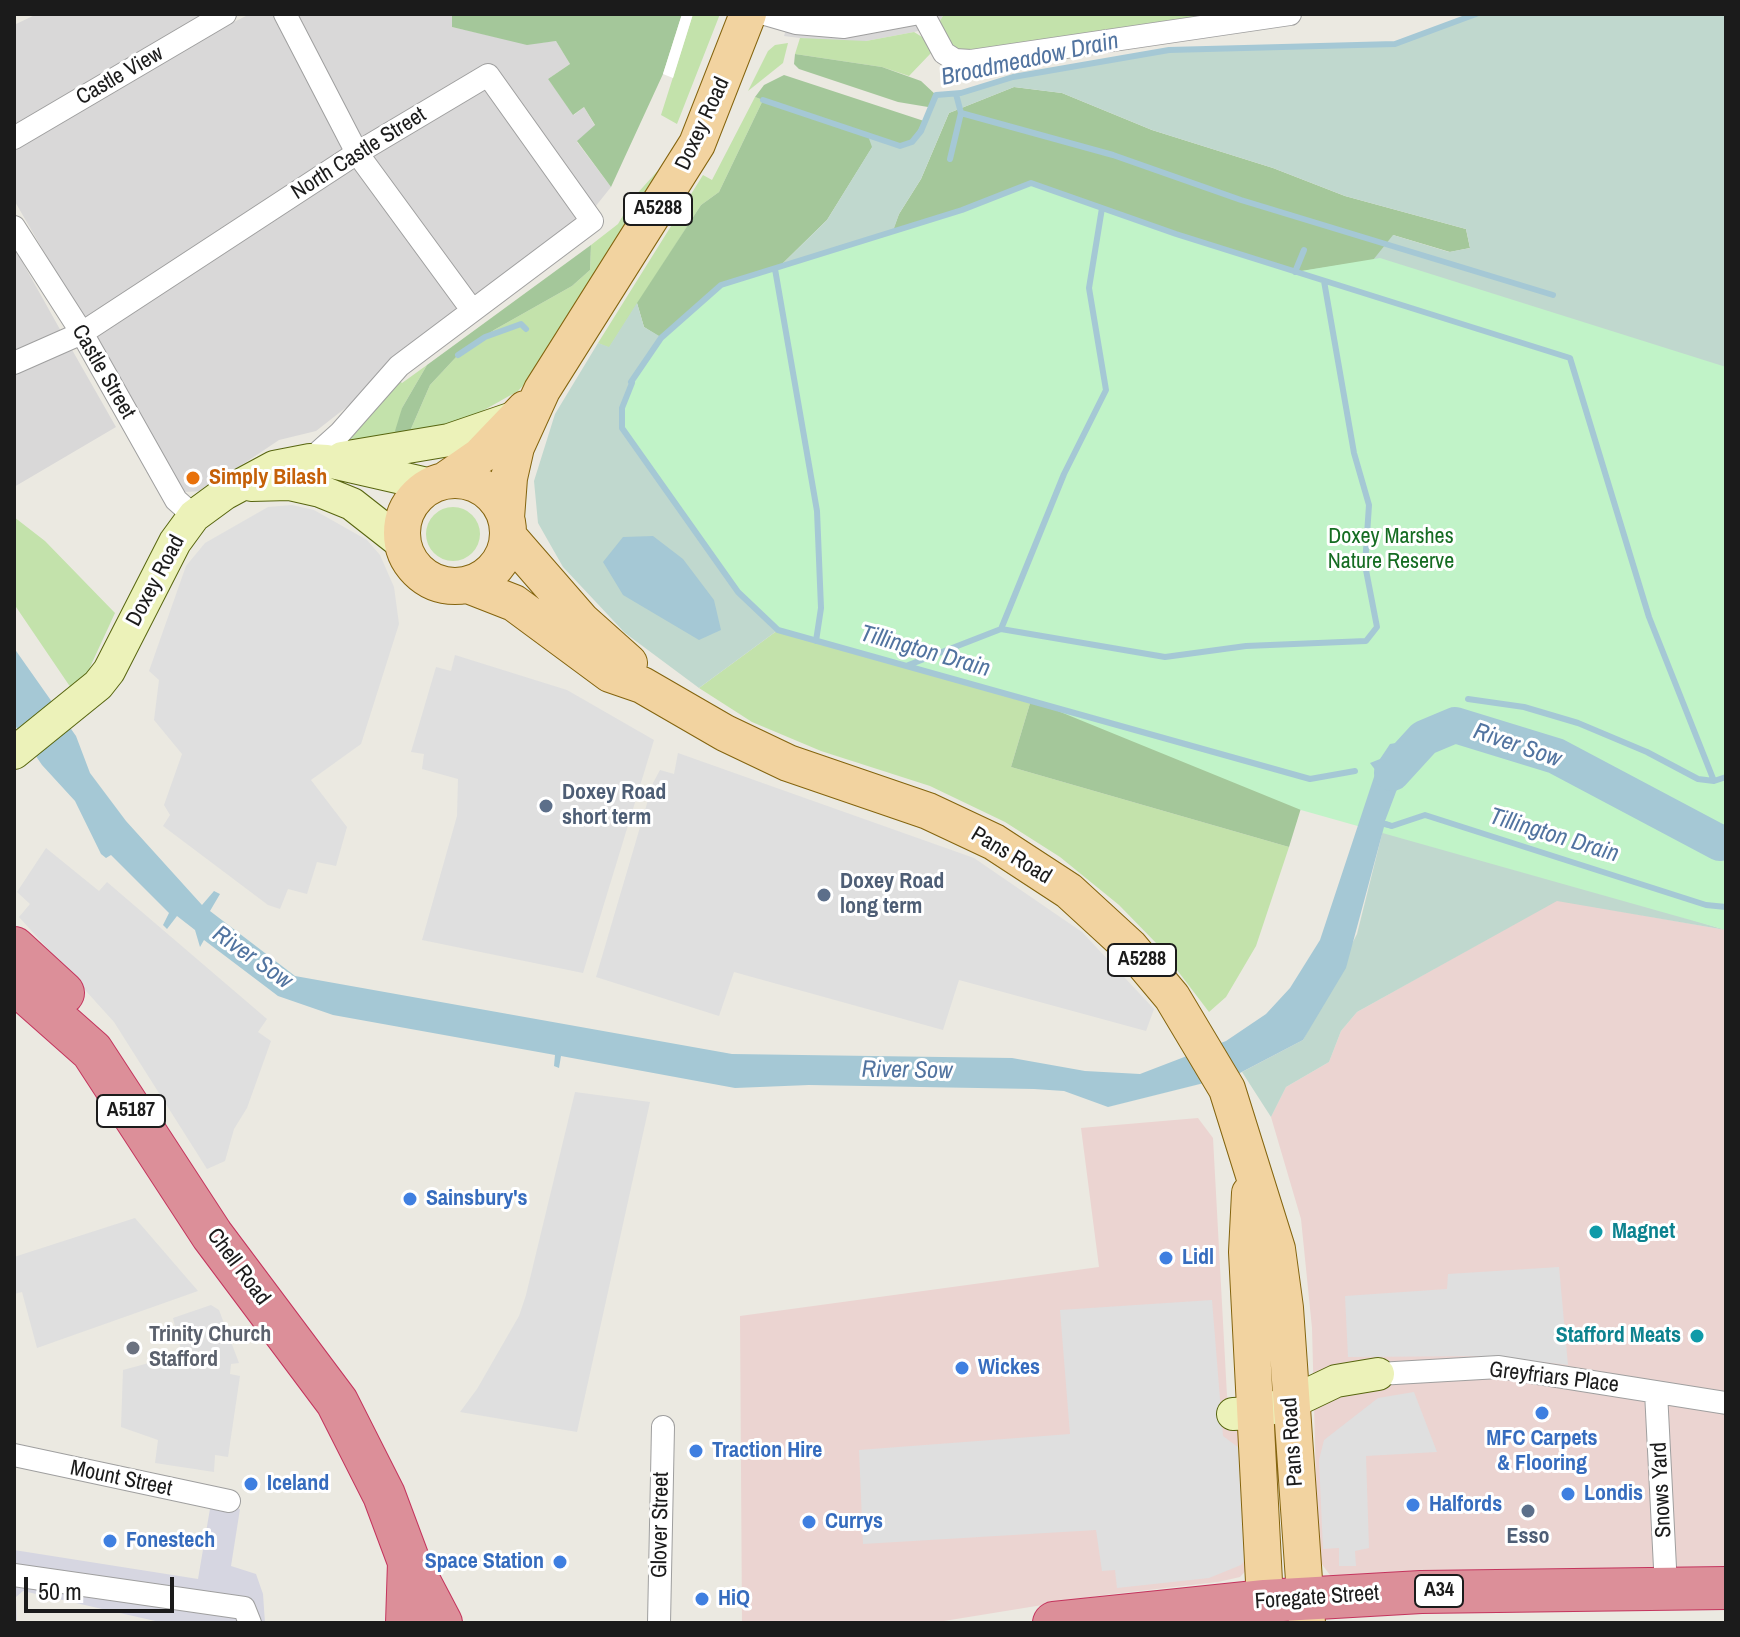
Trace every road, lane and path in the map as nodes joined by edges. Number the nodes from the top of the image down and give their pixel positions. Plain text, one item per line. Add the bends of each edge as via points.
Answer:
1 (225, 14) edge
2 (285, 14) edge
3 (748, 14) edge
4 (765, 14) edge
5 (914, 14) edge
6 (923, 14) edge
7 (1290, 14) edge
8 (14, 138) edge
9 (357, 153) junction
10 (14, 227) edge
11 (472, 310) junction
12 (82, 333) junction
13 (14, 363) edge
14 (531, 403) junction
15 (326, 451) junction
16 (438, 483) junction
17 (244, 485) junction
18 (194, 516) junction
19 (507, 527) junction
20 (403, 544) junction
21 (468, 585) junction
22 (642, 685) junction
23 (18, 749) edge
24 (14, 948) edge
25 (14, 982) edge
26 (92, 1051) junction
27 (1252, 1170) junction
28 (1378, 1374) joint
29 (1656, 1392) junction
30 (1290, 1403) junction
31 (1726, 1403) edge
32 (1244, 1414) junction
33 (663, 1427) dead end
34 (14, 1455) edge
35 (229, 1501) dead end
36 (409, 1562) junction
37 (14, 1575) edge
38 (1666, 1587) junction
39 (1726, 1588) edge
40 (1306, 1611) edge
41 (1263, 1612) edge
42 (1726, 1612) edge
43 (247, 1615) edge
44 (407, 1623) edge
45 (441, 1623) edge
46 (659, 1623) edge
47 (1054, 1623) edge
48 (1389, 1623) edge

1 - 8 street, Castle View
2 - 9 street
3 - 14 main road, Doxey Road / A5288 via 697,144
4 - 5 street via 844,27
6 - 7 street via 944,53 971,61
9 - 11 street
9 - 11 street, North Castle Street via 488,75 592,221
9 - 12 street, North Castle Street
10 - 12 street, Castle Street
11 - 15 street via 399,366
12 - 13 street, North Castle Street
12 - 18 street, Castle Street via 176,500
14 - 15 street via 449,440
14 - 16 main road, Doxey Road / A5288 via 480,456
14 - 19 main road, Doxey Road / A5288 via 509,478
15 - 16 street, Doxey Road
15 - 17 street, Doxey Road via 274,467
16 - 19 main road, A5288 via 460,480 483,488 500,504
16 - 20 main road, A5288 via 417,495 407,509
17 - 18 street, Doxey Road
17 - 20 street via 289,484 320,491 352,504
18 - 23 street, Doxey Road via 175,542 109,671 88,696
19 - 21 main road, A5288 via 496,567
19 - 22 main road, Pans Road / A5288 via 582,621 627,659
20 - 21 main road, A5288 via 427,579
21 - 22 main road, Pans Road / A5288 via 522,608 610,674
22 - 27 main road, Pans Road / A5288 via 788,763 928,811 994,842 1069,891 1130,947 1197,1035 1227,1089
24 - 26 highway, Chell Road / A5187 via 64,995
25 - 26 highway, Chell Road / A5187
26 - 36 highway, Chell Road / A5187 via 212,1235 337,1402 384,1495
27 - 30 main road, Pans Road / A5288 via 1277,1249
27 - 32 main road, Pans Road / A5288
28 - 29 street, Greyfriars Place via 1499,1367
28 - 30 street, Greyfriars Place via 1336,1381
29 - 31 street, Greyfriars Place
29 - 38 street, Snows Yard
30 - 32 street, Greyfriars Place
30 - 40 main road, Pans Road / A5288
32 - 41 main road, Pans Road / A5288
33 - 46 street, Glover Street
34 - 35 street, Mount Street
36 - 44 highway, Chell Road / A5187
36 - 45 highway, A5187
37 - 43 street
38 - 39 highway, Foregate Street / A34
38 - 40 highway, Foregate Street / A34 via 1421,1592
40 - 41 highway, Foregate Street / A34
41 - 47 highway, Foregate Street / A34
42 - 48 highway, Foregate Street / A34 via 1572,1609

